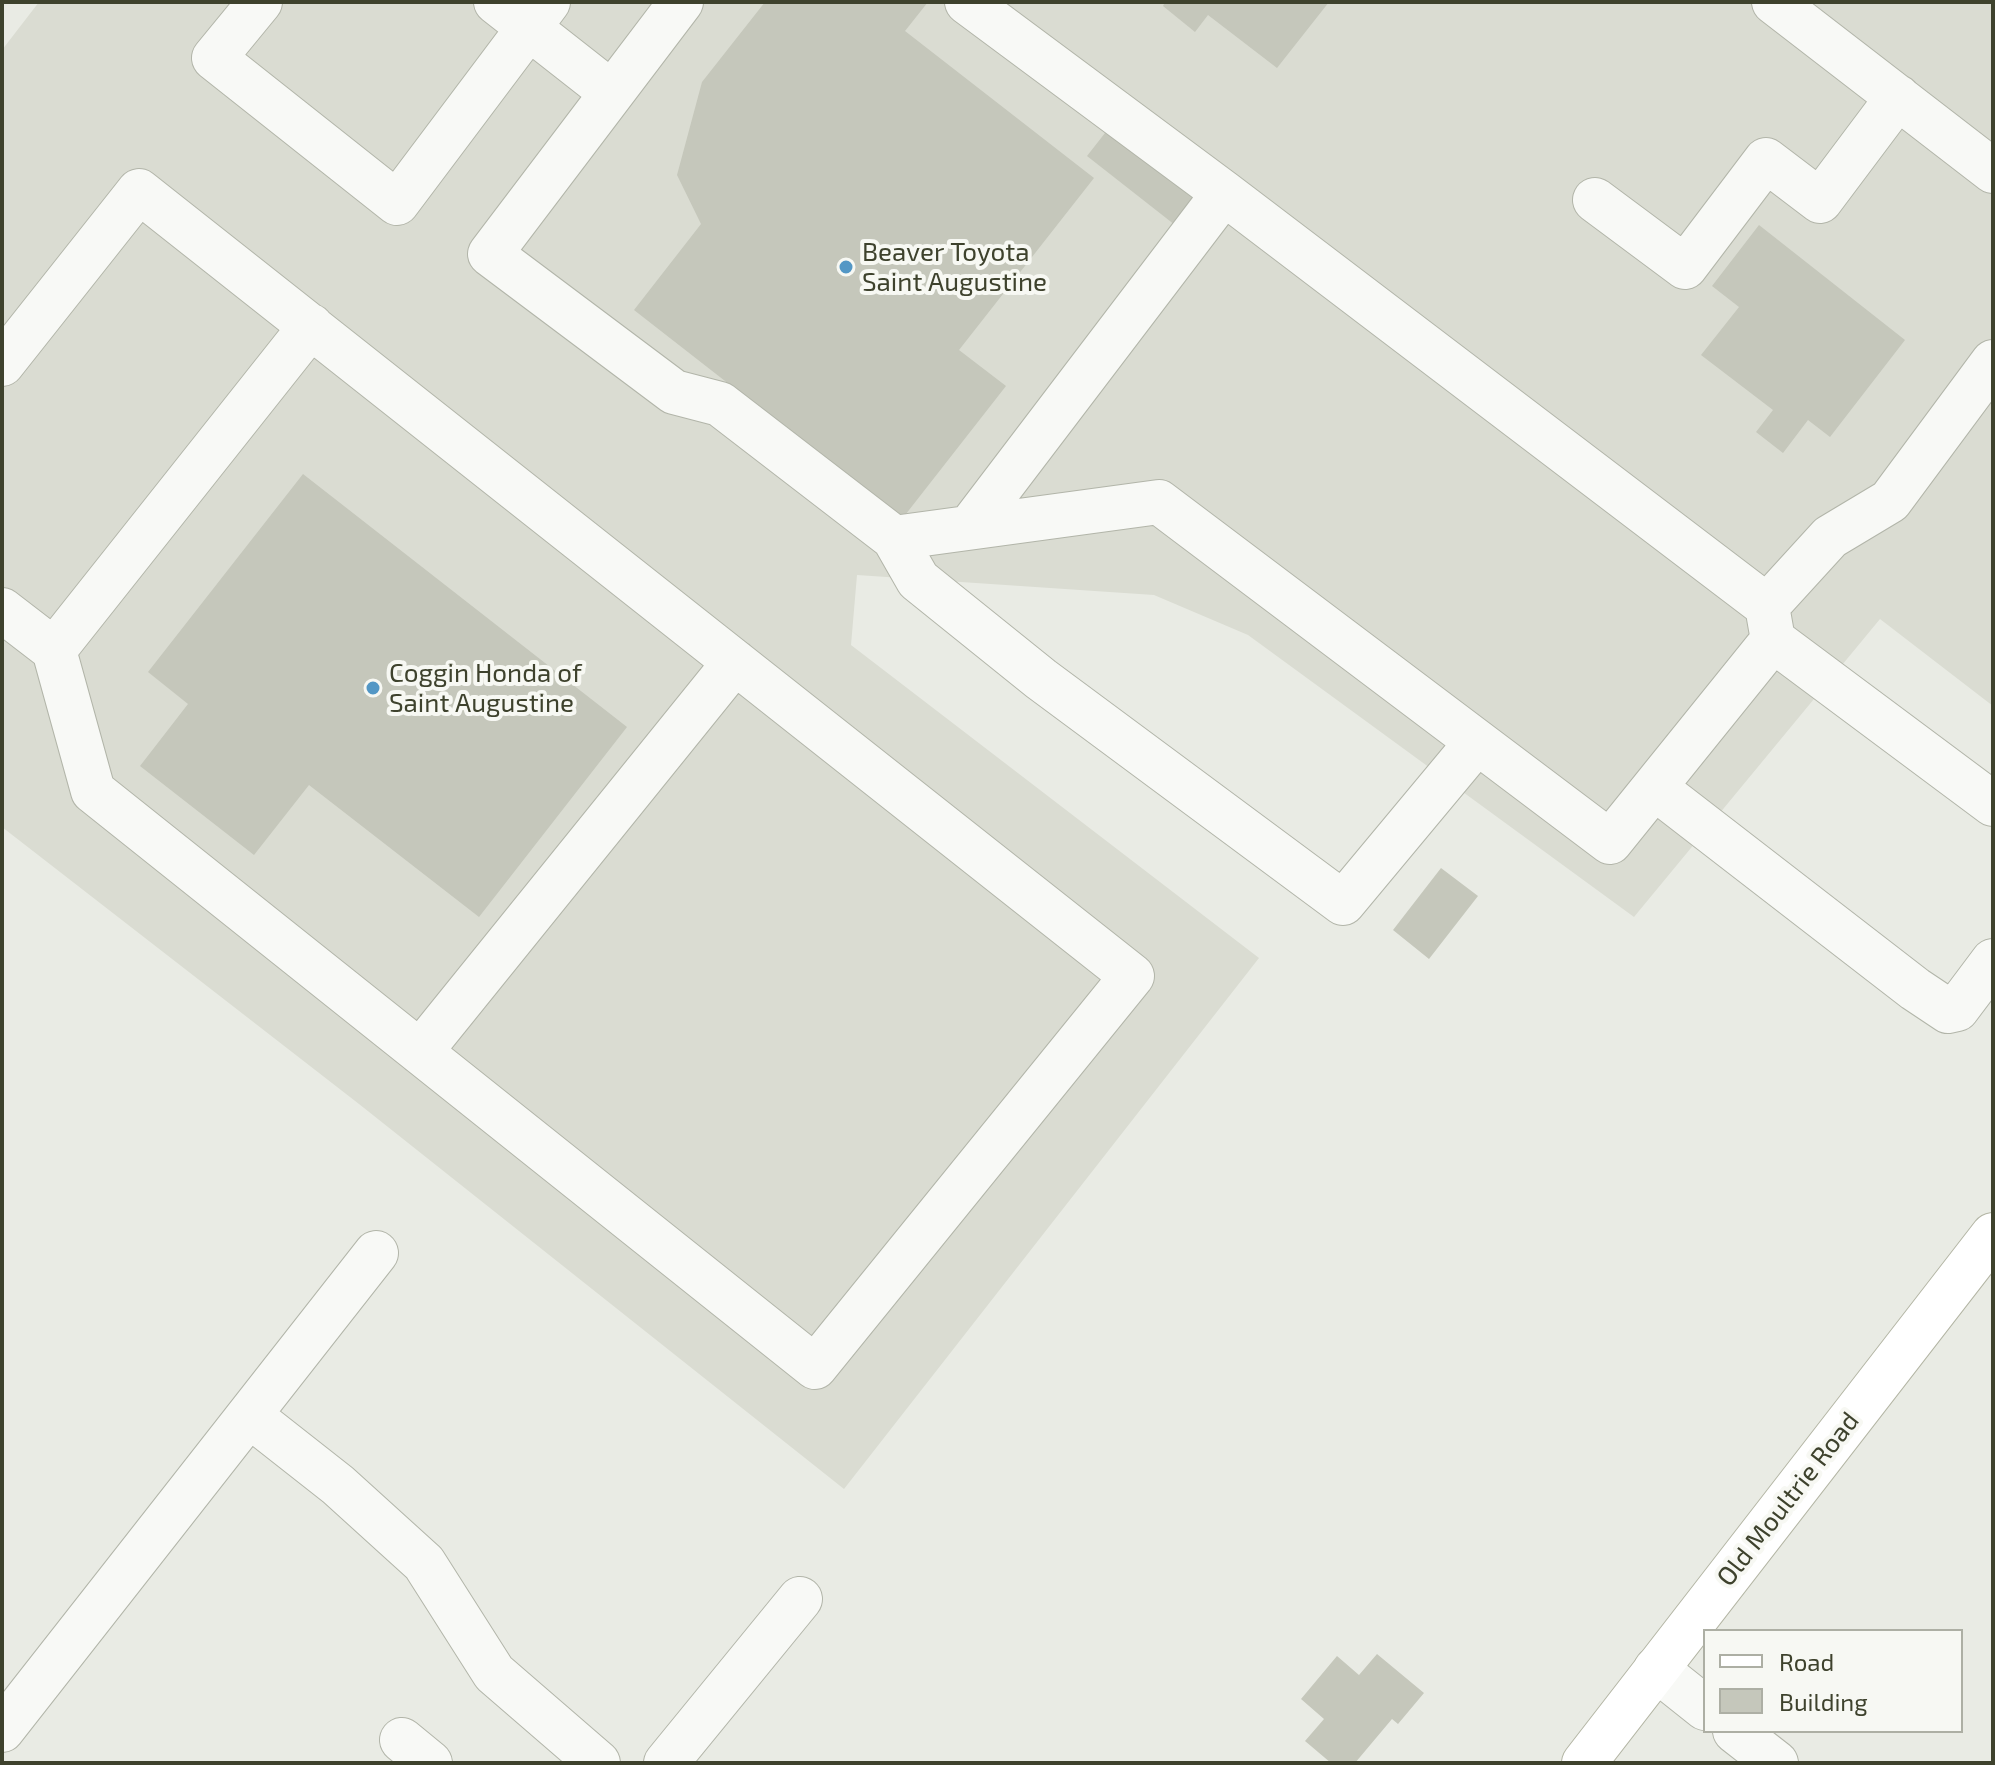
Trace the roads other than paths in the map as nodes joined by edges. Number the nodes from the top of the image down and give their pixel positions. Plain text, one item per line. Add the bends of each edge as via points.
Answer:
1 (260, 2) edge
2 (681, 2) edge
3 (967, 2) edge
4 (1774, 2) edge
5 (524, 10) edge
6 (612, 93) junction
7 (1898, 97) junction
8 (1993, 171) edge
9 (1224, 193) junction
10 (1595, 200) dead end
11 (311, 326) junction
12 (1993, 362) edge
13 (2, 364) edge
14 (970, 527) junction
15 (894, 538) junction
16 (2, 610) edge
17 (1770, 623) junction
18 (54, 650) junction
19 (735, 662) junction
20 (1477, 742) junction
21 (1655, 788) junction
22 (1993, 804) edge
23 (1993, 961) edge
24 (420, 1052) junction
25 (1993, 1235) edge
26 (376, 1253) dead end
27 (249, 1415) junction
28 (800, 1599) dead end
29 (1656, 1669) junction
30 (1703, 1706) edge
31 (2, 1730) edge
32 (1738, 1733) edge
33 (598, 1763) edge
34 (666, 1763) edge
35 (1584, 1763) edge
36 (1776, 1763) edge

1 - 5 street via 214,58 397,203
2 - 6 street
3 - 9 street
4 - 7 street
5 - 6 street
6 - 15 street via 490,254 674,392 720,404
7 - 8 street
7 - 10 street via 1820,201 1766,160 1685,267
9 - 14 street
9 - 17 street
11 - 13 street via 139,191
11 - 18 street
11 - 19 street
12 - 17 street via 1890,501 1830,537
14 - 15 street
14 - 20 street via 1159,502
15 - 20 street via 918,580 1041,679 1343,903
16 - 18 street
17 - 21 street
17 - 22 street
18 - 24 street via 93,791
19 - 24 street
19 - 24 street via 1132,976 815,1367
20 - 21 street via 1610,842
21 - 23 street via 1948,1011 1957,1009
25 - 29 main road, Old Moultrie Road
26 - 27 street
27 - 31 street
27 - 33 street via 338,1485 424,1563 494,1673
28 - 34 street
29 - 30 street
29 - 35 main road, Old Moultrie Road
32 - 36 street

